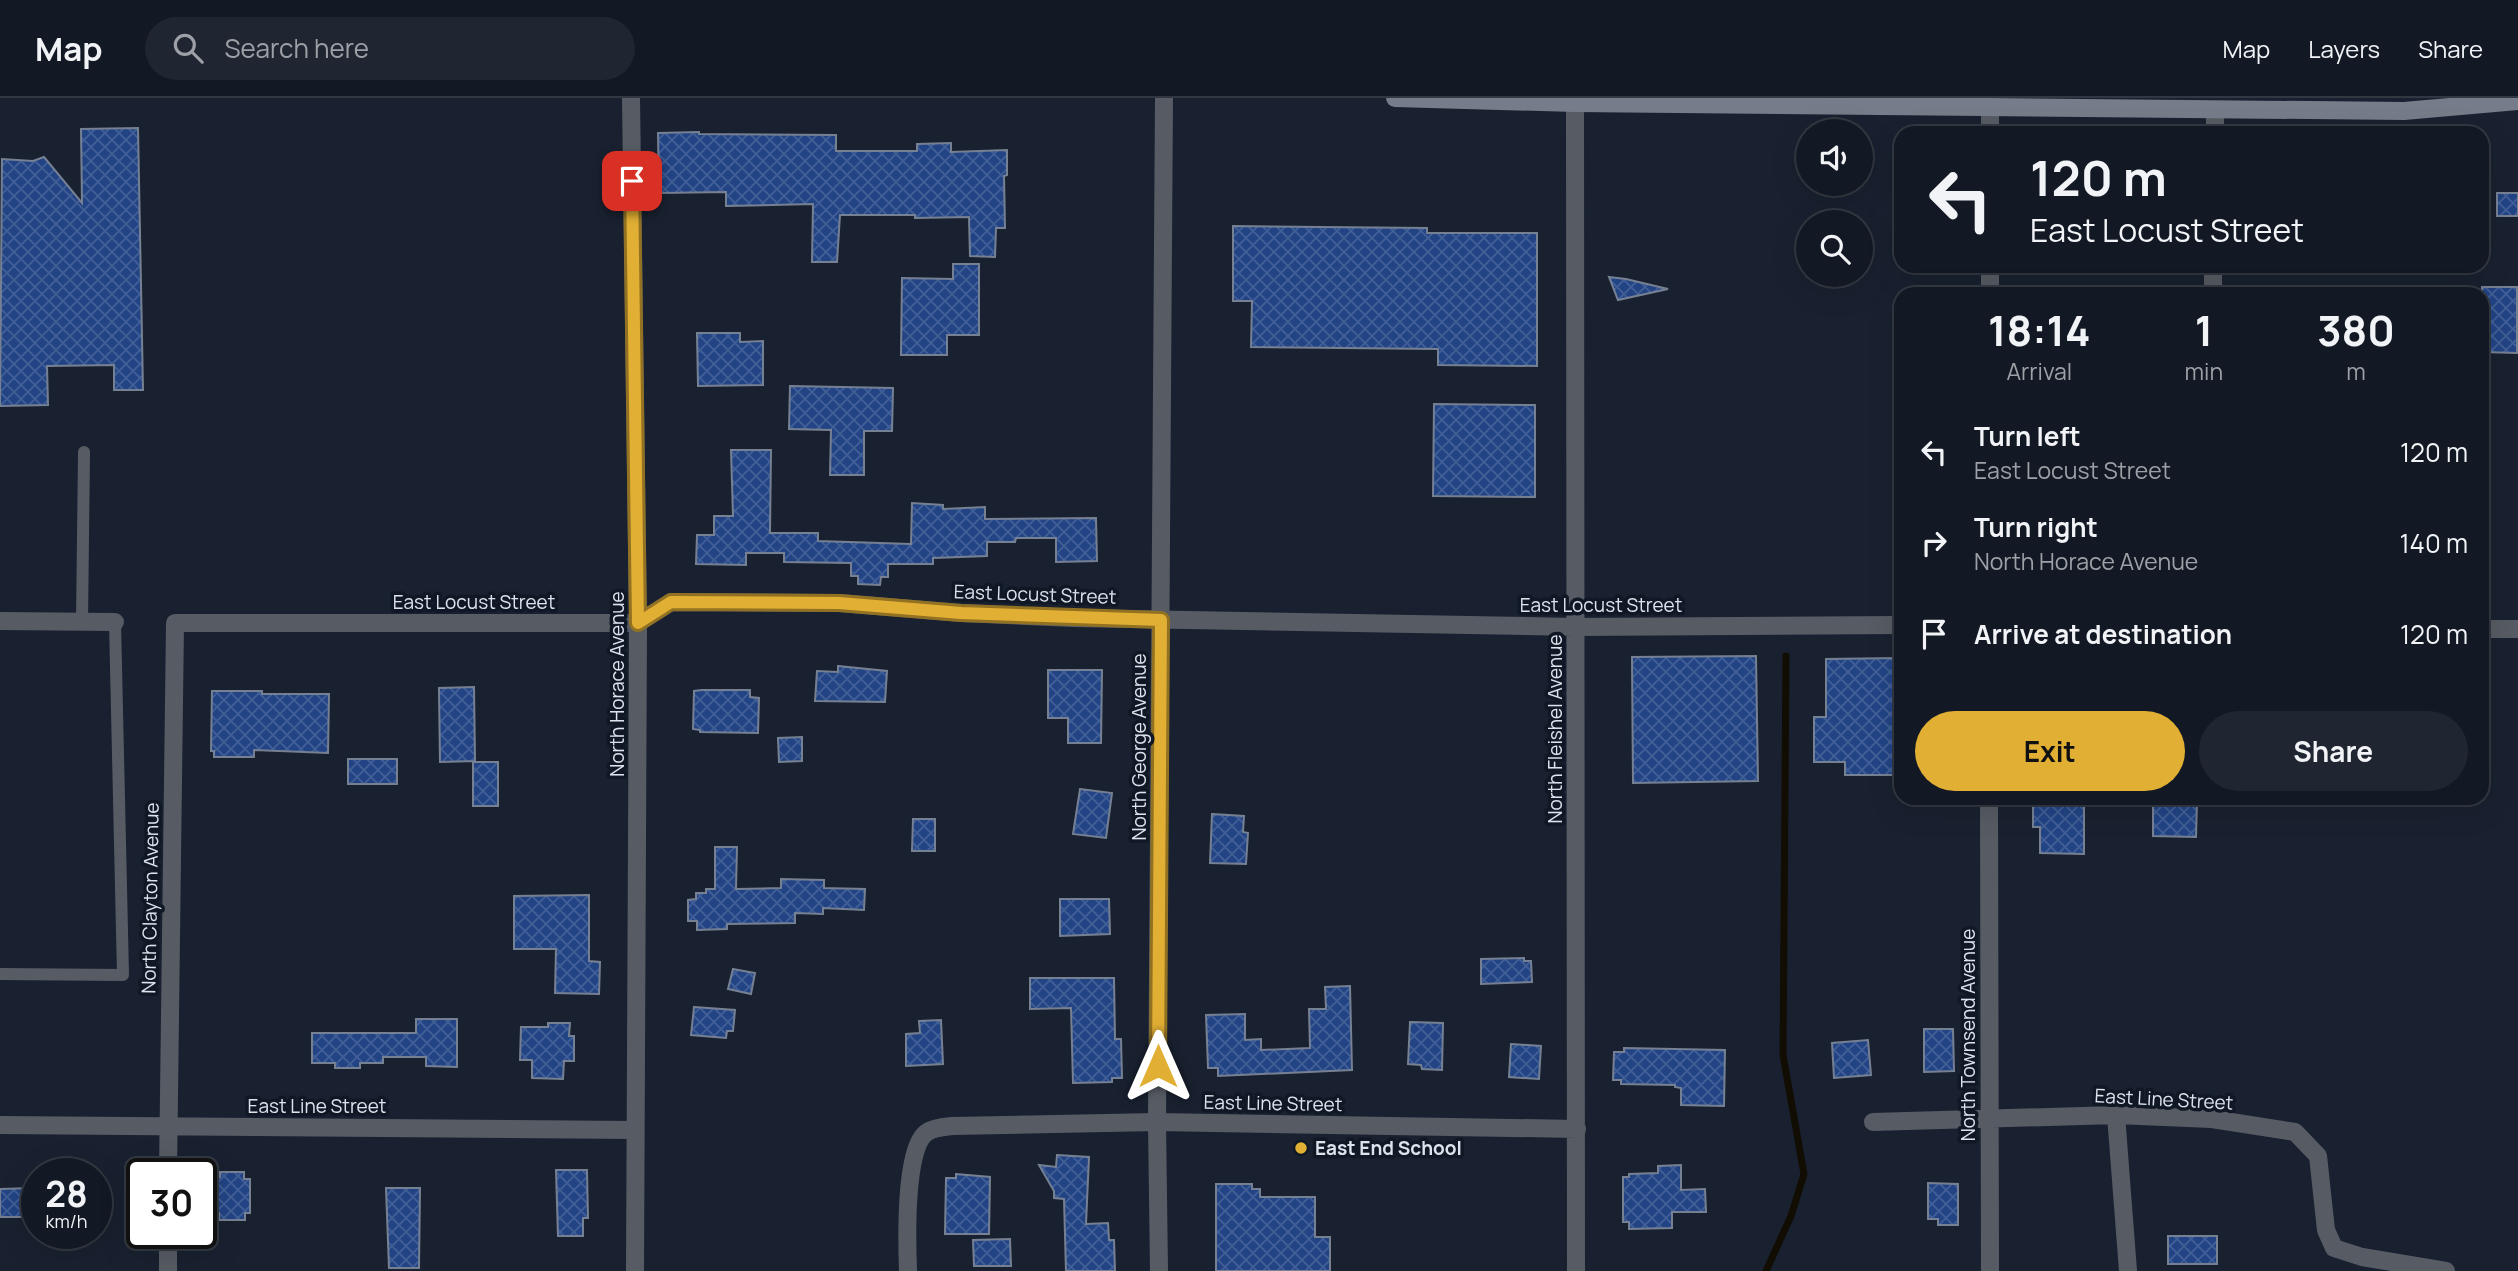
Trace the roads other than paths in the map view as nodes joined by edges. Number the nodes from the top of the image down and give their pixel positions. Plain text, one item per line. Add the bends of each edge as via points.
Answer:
1 (631, 98) edge
2 (1164, 98) edge
3 (1395, 98) edge
4 (1737, 101) edge
5 (2518, 101) edge
6 (1575, 103) junction
7 (2149, 103) edge
8 (2404, 104) edge
9 (1990, 107) junction
10 (2215, 110) junction
11 (1990, 126) edge
12 (2215, 126) edge
13 (84, 452) dead end
14 (1161, 620) junction
15 (0, 621) edge
16 (82, 622) junction
17 (116, 622) joint
18 (175, 623) joint
19 (638, 623) junction
20 (1894, 625) edge
21 (1575, 627) junction
22 (2489, 629) edge
23 (2518, 629) edge
24 (1989, 805) edge
25 (0, 974) edge
26 (2116, 1115) junction
27 (1989, 1118) junction
28 (1157, 1122) junction
29 (1873, 1122) dead end
30 (0, 1125) edge
31 (168, 1126) junction
32 (1577, 1129) junction
33 (635, 1130) junction
34 (168, 1158) edge
35 (168, 1249) edge
36 (168, 1271) edge
37 (635, 1271) edge
38 (908, 1271) edge
39 (1159, 1271) edge
40 (1576, 1271) edge
41 (1990, 1271) edge
42 (2128, 1271) edge
43 (2446, 1271) edge

1 - 19 street, North Horace Avenue
2 - 14 street, North George Avenue
3 - 6 main road
4 - 6 main road
4 - 9 main road
5 - 8 main road
6 - 21 street, North Fleishel Avenue
7 - 9 main road
7 - 10 main road
8 - 10 main road
9 - 11 street
10 - 12 street
13 - 16 lane
14 - 19 street, East Locust Street via 961,613 839,603 671,602
14 - 21 street, East Locust Street
14 - 28 street, North George Avenue
15 - 16 street
16 - 17 street
17 - 25 lane via 123,975
18 - 19 street, East Locust Street
18 - 31 street, North Clayton Avenue
19 - 33 street, North Horace Avenue
20 - 21 street, East Locust Street
21 - 32 street, North Fleishel Avenue
22 - 23 street
24 - 27 street, North Townsend Avenue
26 - 27 street, East Line Street
26 - 42 street
26 - 43 street, East Line Street via 2212,1119 2295,1132 2318,1156 2326,1230 2334,1248
27 - 29 street, East Line Street
27 - 41 street, North Townsend Avenue
28 - 32 street, East Line Street
28 - 38 street, East Line Street via 952,1126 927,1131 914,1155 909,1187
28 - 39 street, North George Avenue
30 - 31 street, East Line Street
31 - 33 street, East Line Street
31 - 34 street, North Clayton Avenue
32 - 40 street, North Fleishel Avenue
33 - 37 street, North Horace Avenue
35 - 36 street

